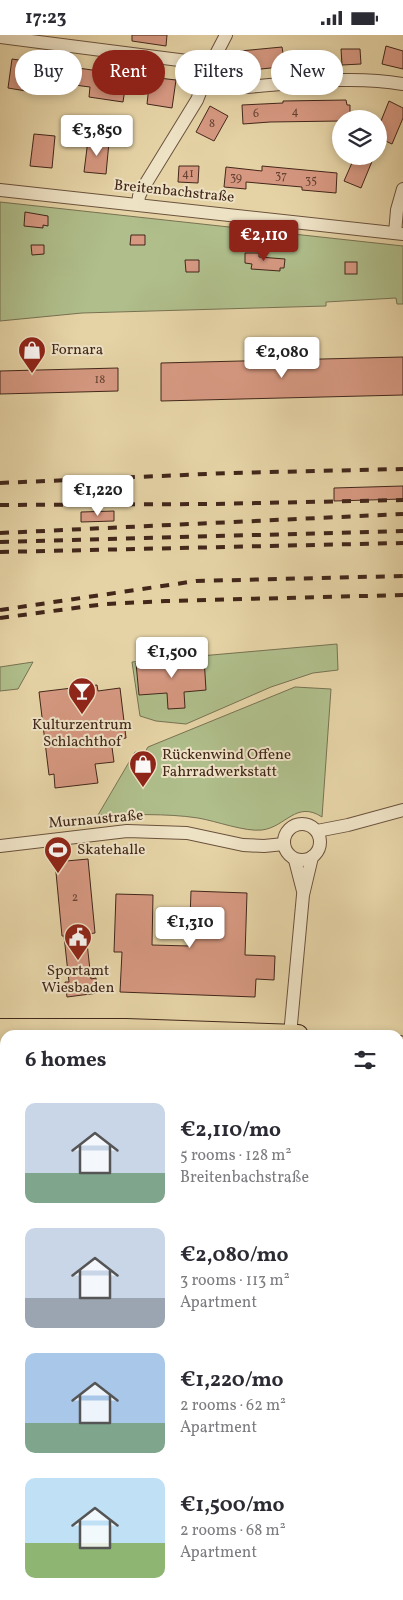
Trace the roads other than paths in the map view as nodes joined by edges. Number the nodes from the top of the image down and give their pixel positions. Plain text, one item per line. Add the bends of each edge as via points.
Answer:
1 (226, 35) edge
2 (0, 37) edge
3 (20, 37) edge
4 (219, 50) edge
5 (175, 59) edge
6 (403, 84) edge
7 (261, 86) edge
8 (199, 95) edge
9 (403, 189) edge
10 (0, 190) edge
11 (138, 204) junction
12 (399, 234) edge
13 (403, 810) edge
14 (348, 825) junction
15 (316, 831) junction
16 (284, 844) junction
17 (320, 845) junction
18 (0, 846) edge
19 (312, 857) junction
20 (296, 859) junction
21 (304, 895) junction
22 (293, 1030) edge

1 - 4 street
2 - 3 street
3 - 5 street
6 - 7 street via 355,79
8 - 11 street via 142,188
9 - 12 street via 397,210
10 - 11 street, Breitenbachstraße
11 - 12 street, Breitenbachstraße
13 - 14 street
14 - 15 street
14 - 17 street
15 - 16 street via 308,825 298,824 289,829
15 - 17 street
16 - 18 street, Murnaustraße via 243,845 187,833 126,831
16 - 20 street via 289,855
17 - 19 street
19 - 20 street
19 - 21 street
20 - 21 street
21 - 22 street

